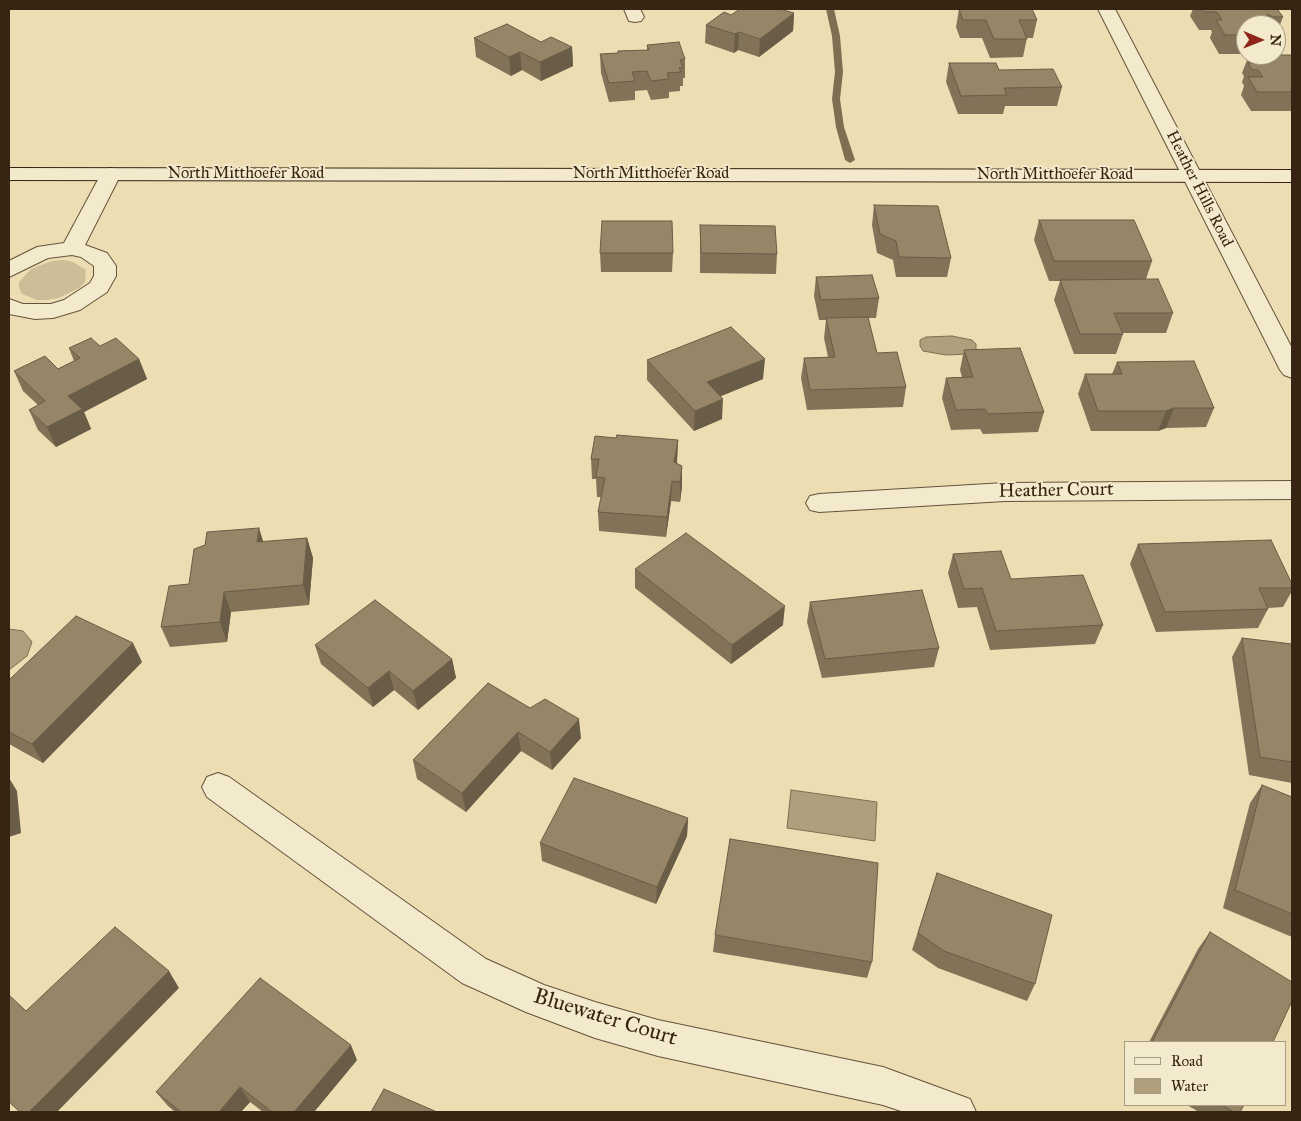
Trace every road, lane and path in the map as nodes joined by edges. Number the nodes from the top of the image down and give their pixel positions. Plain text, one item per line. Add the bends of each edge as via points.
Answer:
1 (1106, 9) edge
2 (9, 174) edge
3 (111, 174) junction
4 (1193, 176) junction
5 (1292, 176) edge
6 (72, 250) junction
7 (9, 270) edge
8 (9, 306) edge
9 (1292, 370) edge
10 (1292, 490) edge
11 (820, 503) dead end
12 (218, 787) dead end
13 (957, 1112) edge

1 - 4 street, Heather Hills Road
2 - 3 street, North Mitthoefer Road
3 - 4 street, North Mitthoefer Road
3 - 6 street
4 - 5 street, North Mitthoefer Road
4 - 9 street, Heather Hills Road
6 - 7 street via 46,252
6 - 8 street via 88,252 105,266 105,276 99,287 72,305 54,311 35,312
10 - 11 street, Heather Court via 1004,492
12 - 13 street, Bluewater Court via 474,971 539,1000 658,1038 883,1086

